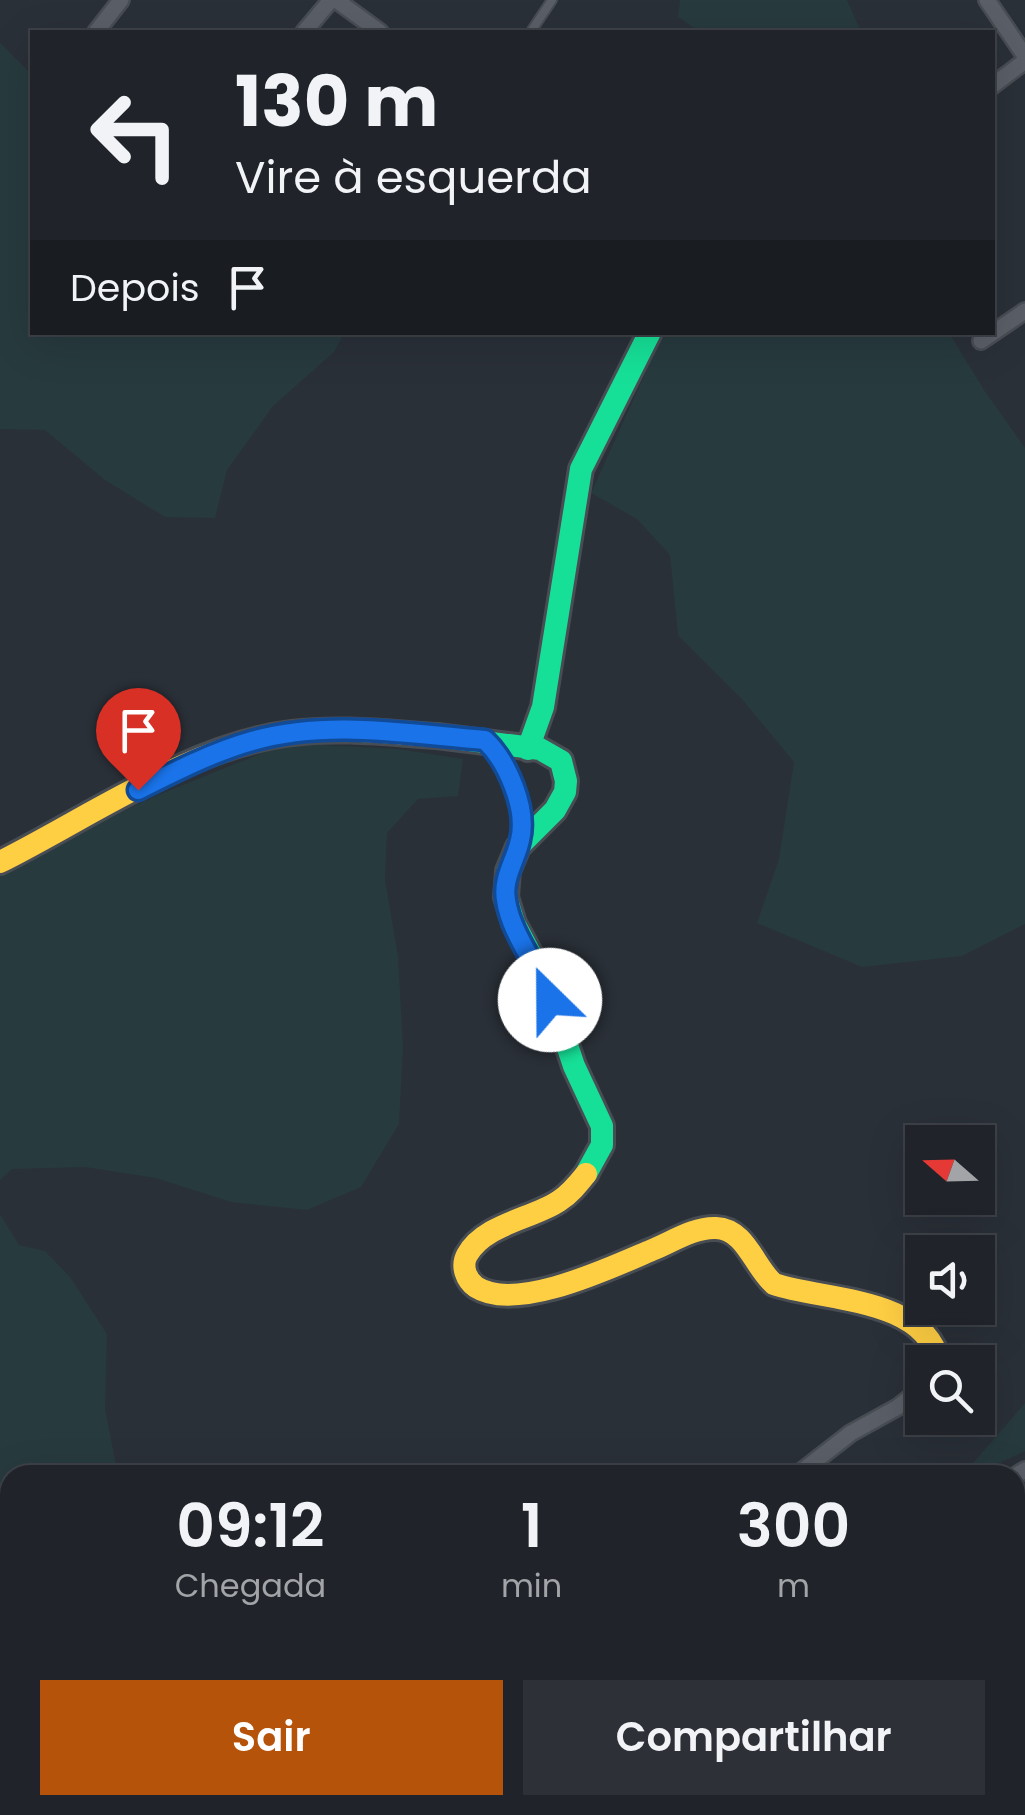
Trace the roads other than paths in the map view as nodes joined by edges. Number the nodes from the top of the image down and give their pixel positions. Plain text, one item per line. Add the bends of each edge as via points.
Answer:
1 (121, 0) edge
2 (334, 0) edge
3 (552, 0) edge
4 (987, 0) edge
5 (98, 30) edge
6 (306, 30) edge
7 (377, 30) edge
8 (532, 30) dead end
9 (1025, 59) edge
10 (995, 84) edge
11 (1025, 310) edge
12 (995, 331) edge
13 (648, 335) edge
14 (990, 335) edge
15 (981, 341) dead end
16 (485, 740) junction
17 (528, 749) junction
18 (520, 843) junction
19 (0, 862) edge
20 (933, 1345) edge
21 (905, 1401) edge
22 (810, 1465) edge

1 - 5 street
2 - 6 street
2 - 7 street
3 - 8 lane
4 - 9 street
9 - 10 street
11 - 12 street
13 - 17 street via 581,468 543,707
14 - 15 street
16 - 17 street
16 - 18 street via 512,787
16 - 19 street via 336,730 252,741 163,778
17 - 18 street via 562,761 568,786 547,819
18 - 20 street via 508,871 506,901 542,974 604,1142 589,1171 559,1201 468,1249 463,1261 473,1287 493,1296 542,1290 698,1230 728,1230 740,1234 774,1284 902,1314
21 - 22 street

